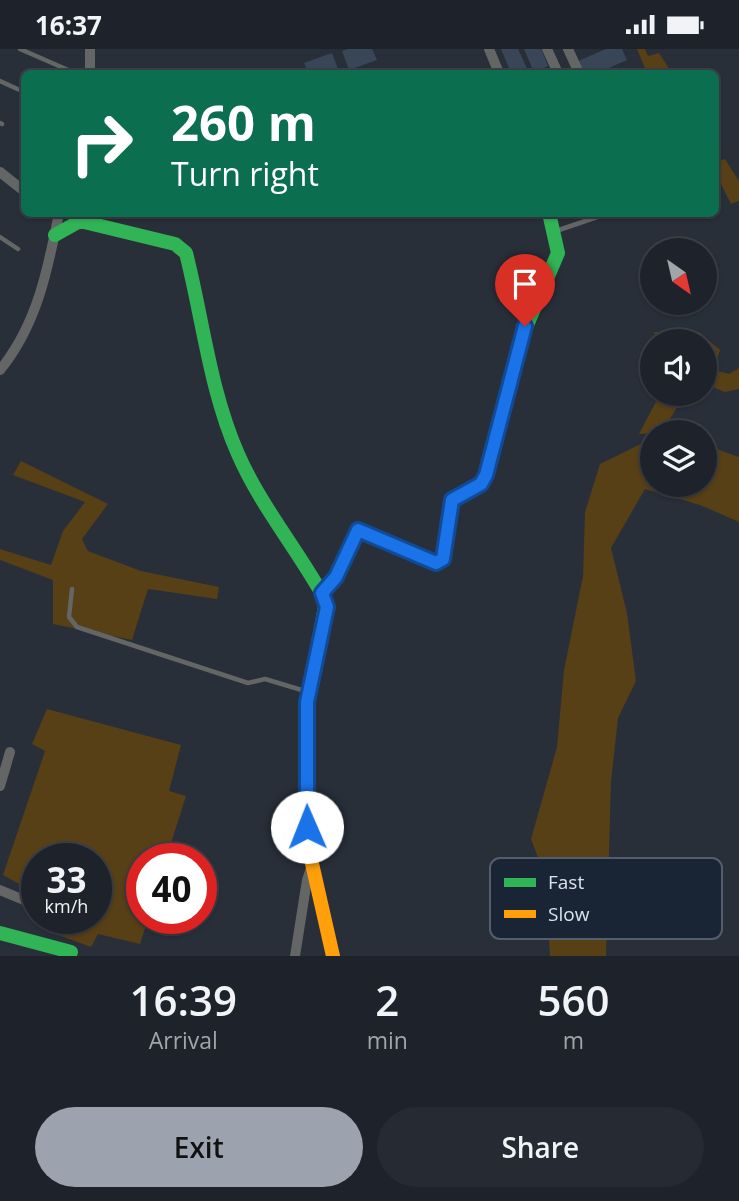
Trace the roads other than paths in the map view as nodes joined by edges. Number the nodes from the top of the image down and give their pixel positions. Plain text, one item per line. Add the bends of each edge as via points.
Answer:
1 (20, 49) edge
2 (90, 49) edge
3 (489, 49) edge
4 (547, 49) edge
5 (568, 49) edge
6 (68, 70) edge
7 (89, 70) edge
8 (498, 70) edge
9 (557, 70) edge
10 (578, 70) edge
11 (0, 82) edge
12 (21, 91) edge
13 (0, 172) edge
14 (21, 189) edge
15 (57, 217) edge
16 (550, 217) edge
17 (597, 217) edge
18 (554, 232) junction
19 (55, 236) junction
20 (0, 237) edge
21 (18, 249) dead end
22 (0, 370) edge
23 (72, 589) dead end
24 (322, 593) junction
25 (309, 692) junction
26 (10, 752) dead end
27 (0, 786) edge
28 (312, 865) junction
29 (0, 890) edge
30 (21, 899) edge
31 (0, 933) edge
32 (71, 952) dead end
33 (295, 956) edge
34 (333, 956) edge

1 - 6 lane
2 - 7 street
3 - 8 street
4 - 9 street
5 - 10 street
11 - 12 lane
13 - 14 street
15 - 19 street
16 - 18 street
17 - 18 lane
18 - 24 street via 558,253 517,351 498,442 481,484 452,500 443,559 436,563 358,530 336,577
19 - 22 street via 40,298
19 - 24 street via 71,224 85,222 176,244 186,253 235,449 271,517
20 - 21 lane
23 - 25 lane via 69,617 76,627 248,683 265,679
24 - 25 street via 327,607
25 - 28 street via 307,820
26 - 27 street
28 - 33 street
28 - 34 street
29 - 30 street
31 - 32 street

